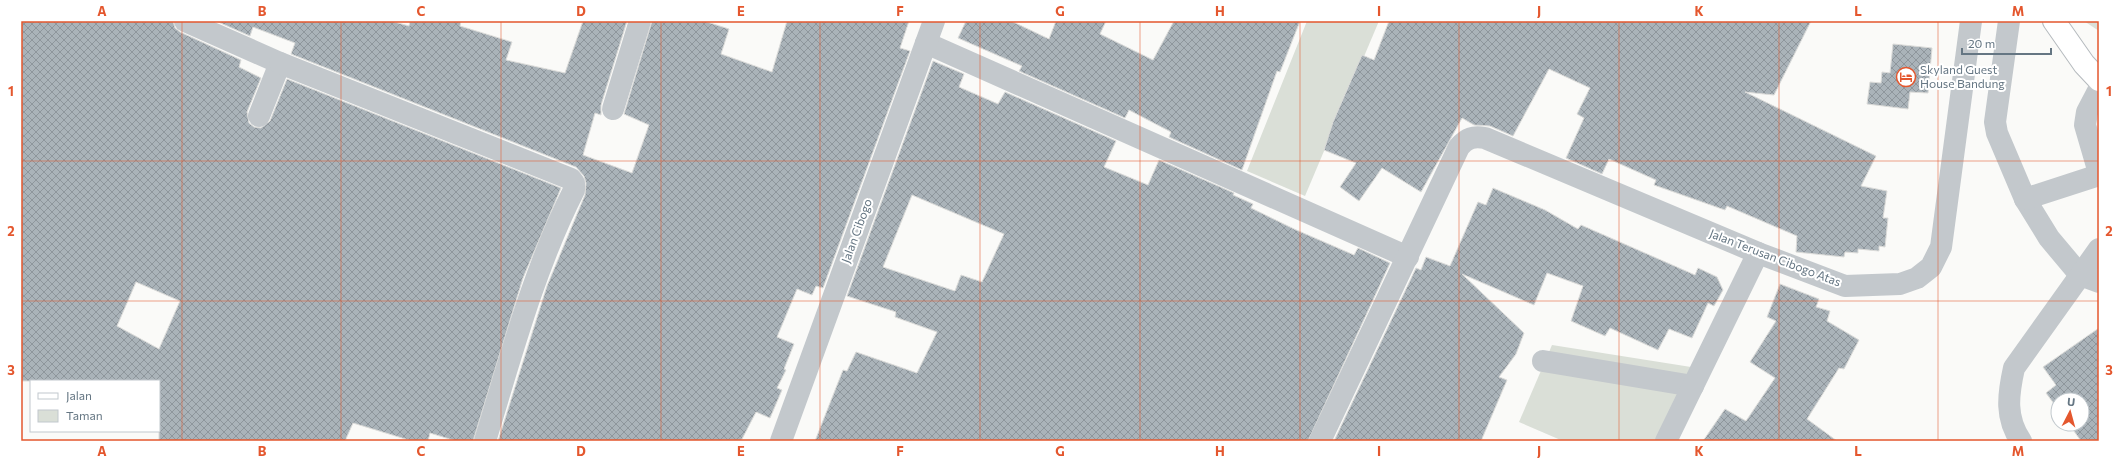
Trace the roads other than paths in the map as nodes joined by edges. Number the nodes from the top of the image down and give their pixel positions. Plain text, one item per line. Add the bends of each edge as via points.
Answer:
1 (185, 21) edge
2 (640, 21) edge
3 (934, 21) edge
4 (1971, 21) edge
5 (2009, 21) edge
6 (2054, 21) edge
7 (926, 43) junction
8 (280, 63) junction
9 (2099, 80) edge
10 (2099, 89) edge
11 (613, 108) dead end
12 (260, 116) dead end
13 (2099, 174) edge
14 (2025, 199) junction
15 (2099, 249) edge
16 (1758, 254) junction
17 (1408, 257) junction
18 (2089, 279) edge
19 (1543, 361) dead end
20 (1693, 386) junction
21 (486, 441) edge
22 (781, 441) edge
23 (1320, 441) edge
24 (1666, 441) edge
25 (2021, 441) edge

1 - 8 street
2 - 11 street
3 - 7 street, Jalan Cibogo
4 - 16 street, Jalan Terusan Cibogo Atas via 1940,247 1930,267 1917,278 1900,284 1845,286
5 - 14 street via 1994,122
6 - 9 main road via 2084,64
7 - 17 street
7 - 22 street, Jalan Cibogo
8 - 12 street
8 - 21 street via 571,179 574,183 574,190 555,228 515,343
10 - 13 street via 2087,112 2085,125
13 - 14 street
14 - 18 street via 2049,238
15 - 18 street
16 - 17 street, Jalan Terusan Cibogo Atas via 1485,138 1471,138 1459,147
16 - 20 street
17 - 23 street
18 - 25 street via 2014,368 2009,388 2008,411 2014,431
19 - 20 street
20 - 24 street

